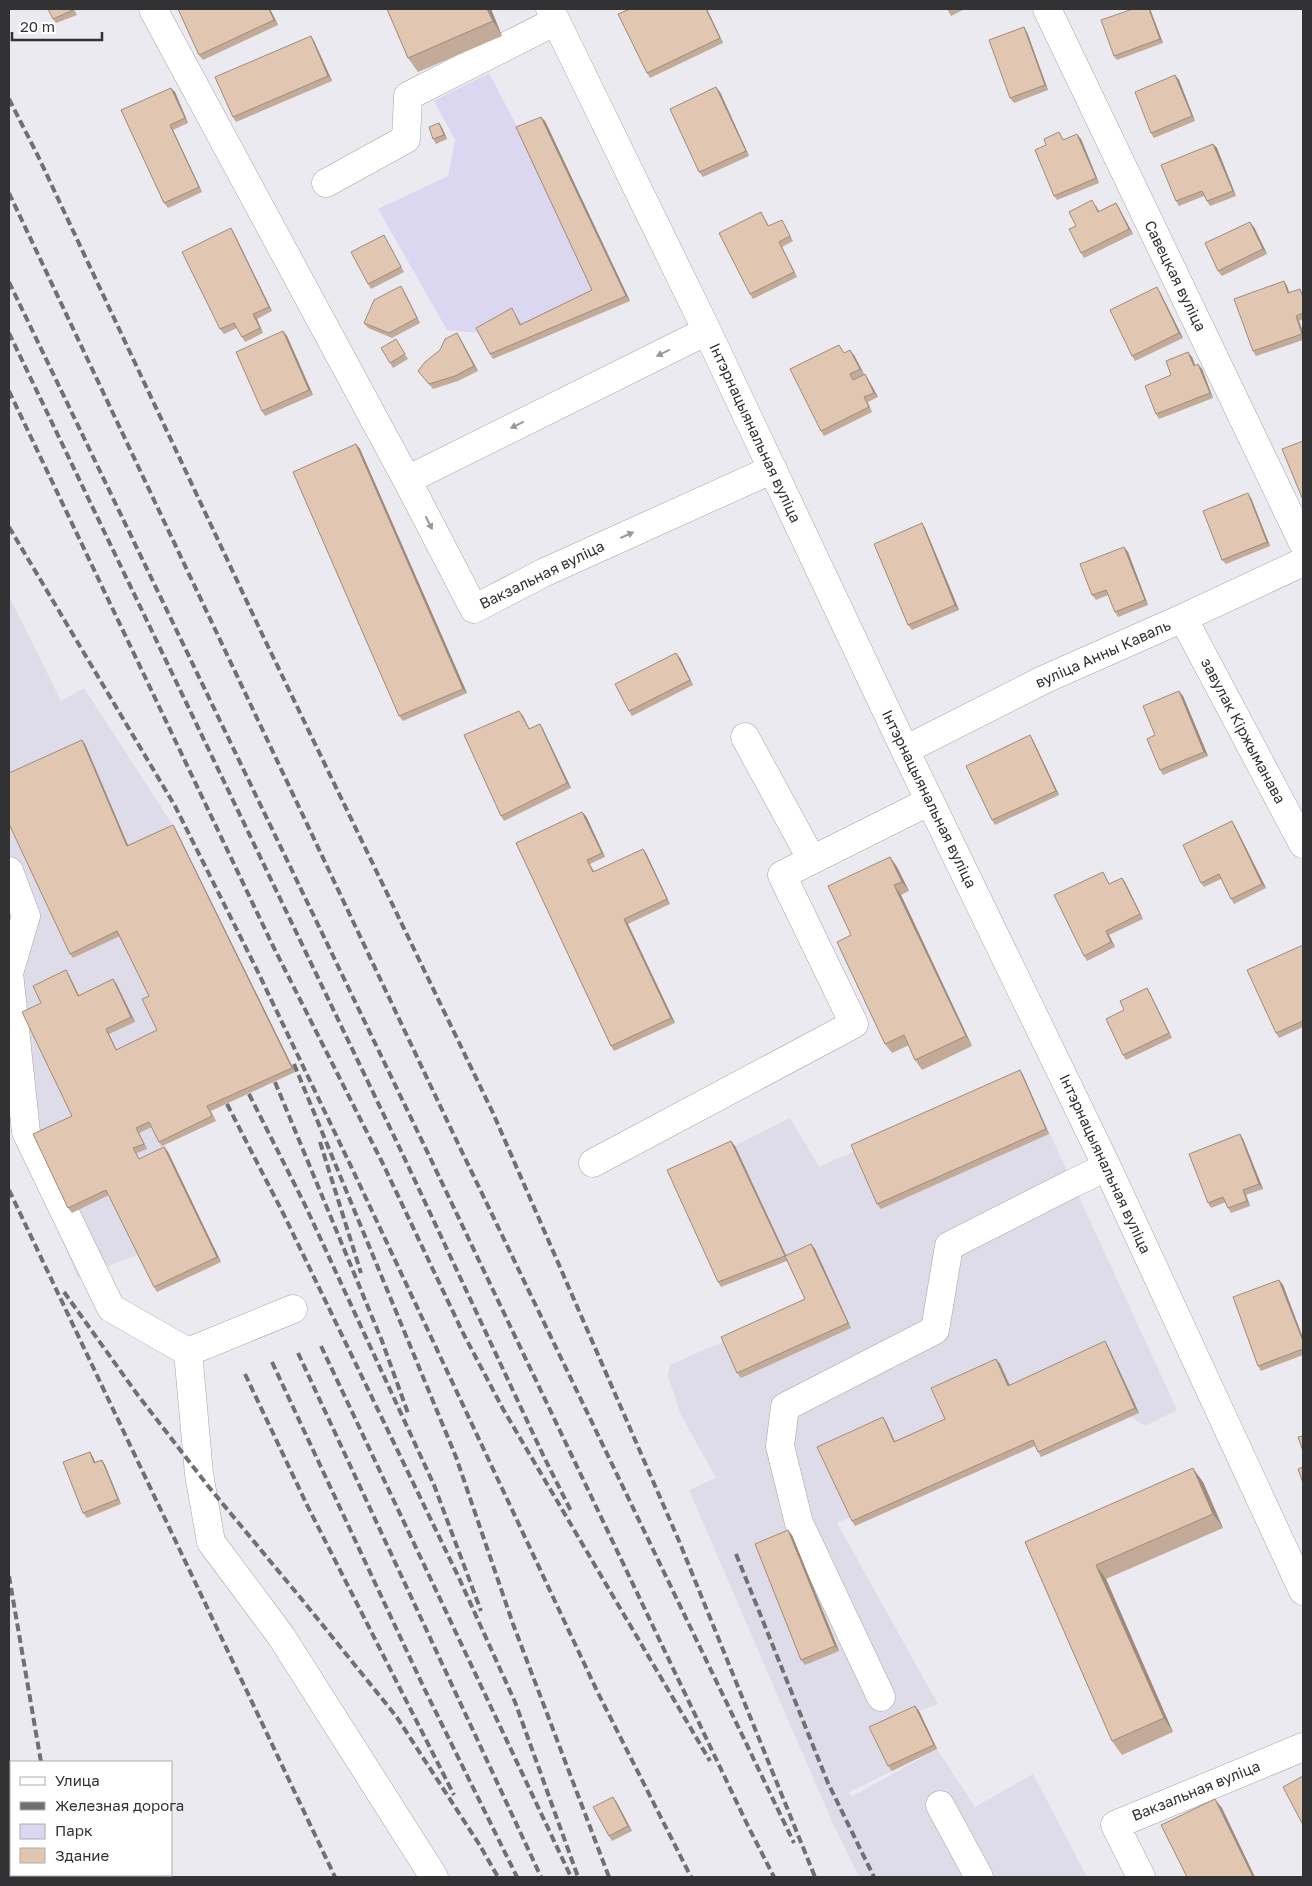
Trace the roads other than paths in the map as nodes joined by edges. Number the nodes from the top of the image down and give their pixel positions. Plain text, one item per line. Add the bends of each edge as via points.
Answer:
1 (153, 9) edge
2 (1047, 9) edge
3 (553, 15) edge
4 (326, 183) dead end
5 (707, 331) junction
6 (773, 470) junction
7 (407, 480) junction
8 (1303, 543) edge
9 (1303, 562) edge
10 (1183, 618) junction
11 (744, 737) dead end
12 (905, 750) junction
13 (930, 801) junction
14 (1303, 844) edge
15 (812, 860) junction
16 (9, 871) edge
17 (594, 1163) dead end
18 (1108, 1167) junction
19 (293, 1309) dead end
20 (188, 1352) junction
21 (1303, 1591) edge
22 (881, 1697) dead end
23 (1303, 1747) edge
24 (940, 1805) dead end
25 (434, 1877) edge
26 (979, 1877) edge
27 (1141, 1877) edge

1 - 7 street
2 - 8 street, Савецкая вуліца
3 - 4 street via 408,96 406,139
3 - 5 street, Інтэрнацыянальная вуліца
5 - 6 street, Інтэрнацыянальная вуліца
5 -> 7 street
7 -> 6 street, Вакзальная вуліца via 474,609 543,573
6 - 12 street, Інтэрнацыянальная вуліца
9 - 10 street, вуліца Анны Каваль
10 - 12 street, вуліца Анны Каваль via 1043,680
10 - 14 street, завулак Кіржыманава
11 - 15 street
12 - 13 street, Інтэрнацыянальная вуліца
13 - 15 street
13 - 18 street, Інтэрнацыянальная вуліца
15 - 17 street via 782,875 854,1024
16 - 20 street via 26,916 9,973 26,1132 111,1308
18 - 21 street, Інтэрнацыянальная вуліца
18 - 22 street via 949,1246 935,1330 785,1407 780,1446 799,1523
19 - 20 street
20 - 25 street via 199,1474 211,1542 281,1636
23 - 27 street, Вакзальная вуліца via 1115,1824
24 - 26 street

